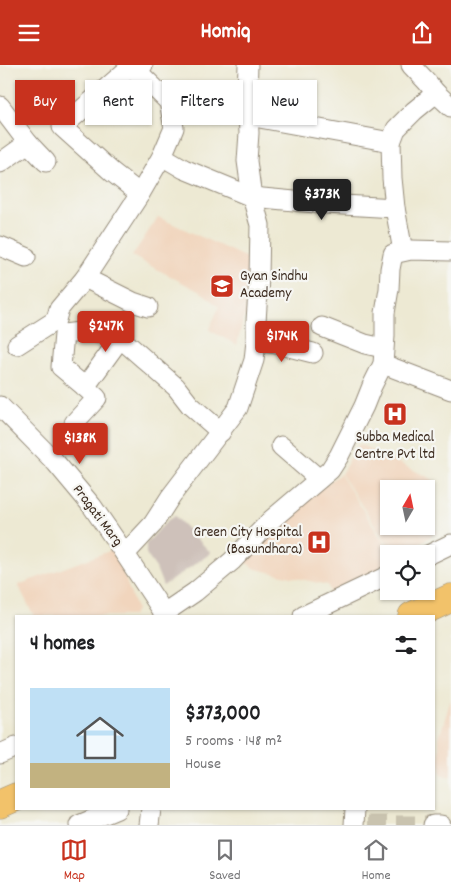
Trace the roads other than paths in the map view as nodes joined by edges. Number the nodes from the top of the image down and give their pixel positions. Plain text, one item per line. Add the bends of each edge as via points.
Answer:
1 (248, 65) edge
2 (411, 65) edge
3 (131, 68) edge
4 (436, 93) junction
5 (0, 106) edge
6 (451, 107) edge
7 (248, 115) junction
8 (390, 142) junction
9 (28, 143) junction
10 (162, 156) junction
11 (46, 162) dead end
12 (0, 163) edge
13 (140, 194) junction
14 (252, 197) junction
15 (395, 208) junction
16 (0, 246) edge
17 (403, 251) junction
18 (451, 251) edge
19 (26, 257) dead end
20 (85, 278) junction
21 (148, 307) dead end
22 (60, 327) junction
23 (322, 327) dead end
24 (119, 340) junction
25 (256, 341) junction
26 (17, 345) dead end
27 (313, 353) dead end
28 (383, 356) junction
29 (85, 387) junction
30 (451, 390) edge
31 (2, 412) edge
32 (74, 423) dead end
33 (221, 432) junction
34 (281, 446) dead end
35 (319, 479) junction
36 (451, 544) edge
37 (435, 552) edge
38 (125, 554) junction
39 (380, 579) edge
40 (451, 598) edge
41 (164, 615) edge
42 (305, 615) edge
43 (414, 615) edge
44 (15, 747) edge
45 (0, 754) edge
46 (15, 797) edge
47 (0, 803) edge
48 (115, 810) edge
49 (151, 810) edge
50 (355, 810) edge
51 (79, 825) edge
52 (148, 825) edge
53 (354, 825) edge
54 (368, 825) edge
55 (434, 825) edge
56 (441, 825) edge

1 - 7 street
2 - 4 street
3 - 10 street via 169,103 174,128
3 - 13 street via 62,127
4 - 6 street
4 - 8 street via 396,129
5 - 9 street
7 - 8 street
7 - 14 street via 247,161
8 - 15 street
9 - 11 street
9 - 12 street
10 - 13 street
10 - 14 street via 184,169
13 - 20 street
14 - 15 street
14 - 25 street via 260,225
15 - 17 street
16 - 19 street
17 - 18 street
17 - 28 street via 393,254 390,269
20 - 21 street
20 - 22 street via 59,309
22 - 24 street
22 - 26 street
22 - 29 street via 61,367
23 - 28 street via 365,344
24 - 29 street
24 - 33 street via 176,387 190,405
25 - 27 street
25 - 33 street via 254,360 238,408
28 - 30 street
28 - 35 street via 364,406 339,456
29 - 32 street via 97,398
31 - 38 street, Pragati Marg via 62,471 92,506
33 - 38 street via 153,524
34 - 35 street
35 - 41 street via 271,520 232,561
36 - 37 street
38 - 41 street, Pragati Marg
39 - 42 street
40 - 43 highway
44 - 45 street
46 - 47 highway
48 - 51 street
49 - 52 street
50 - 53 street
53 - 54 street
55 - 56 street

